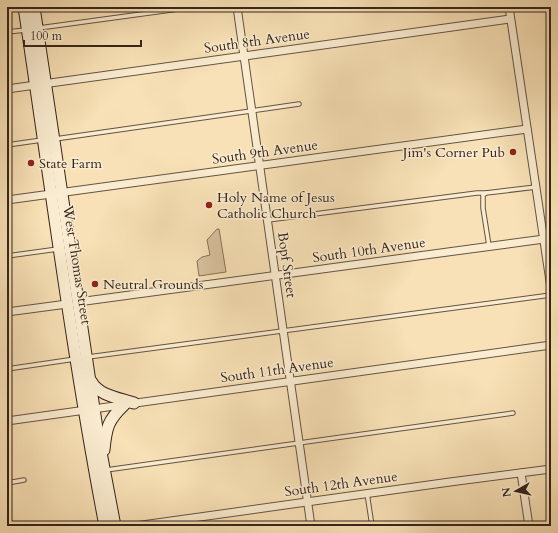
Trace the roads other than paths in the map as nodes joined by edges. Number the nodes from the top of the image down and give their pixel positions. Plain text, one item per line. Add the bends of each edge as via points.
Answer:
1 (24, 7) edge
2 (34, 7) edge
3 (193, 7) edge
4 (237, 7) edge
5 (509, 7) edge
6 (510, 19) junction
7 (32, 29) junction
8 (7, 32) edge
9 (244, 56) junction
10 (41, 84) junction
11 (7, 88) edge
12 (299, 104) dead end
13 (252, 111) junction
14 (527, 129) junction
15 (49, 140) junction
16 (7, 145) edge
17 (260, 166) junction
18 (536, 187) junction
19 (56, 193) junction
20 (486, 193) junction
21 (7, 200) edge
22 (268, 220) junction
23 (544, 239) junction
24 (489, 246) junction
25 (59, 249) junction
26 (7, 256) edge
27 (276, 275) junction
28 (551, 288) edge
29 (551, 295) edge
30 (73, 303) junction
31 (7, 312) edge
32 (284, 332) junction
33 (551, 345) edge
34 (82, 358) junction
35 (7, 369) edge
36 (91, 380) junction
37 (291, 381) junction
38 (129, 404) junction
39 (90, 410) junction
40 (513, 414) dead end
41 (7, 421) edge
42 (300, 443) junction
43 (104, 466) junction
44 (551, 469) edge
45 (521, 473) junction
46 (24, 480) dead end
47 (7, 483) edge
48 (367, 493) junction
49 (308, 501) junction
50 (105, 526) edge
51 (116, 526) edge
52 (134, 526) edge
53 (311, 526) edge
54 (372, 526) edge
55 (529, 526) edge

1 - 7 main road, West Thomas Street
2 - 7 main road, West Thomas Street
3 - 7 lane
4 - 9 street, Bopf Street
5 - 6 street
6 - 9 street, South 8th Avenue
6 - 14 street
7 - 8 lane
7 - 10 main road, West Thomas Street
9 - 10 street, South 8th Avenue
9 - 13 street, Bopf Street
10 - 11 street, South 8th Avenue
10 - 15 main road, West Thomas Street
12 - 13 lane
13 - 15 lane
13 - 17 street, Bopf Street
14 - 17 street, South 9th Avenue
14 - 18 street
15 - 16 lane
15 - 19 main road, West Thomas Street
17 - 19 street, South 9th Avenue
17 - 22 street, Bopf Street
18 - 20 lane
18 - 23 street
19 - 21 street, South 9th Avenue
19 - 25 main road, West Thomas Street
19 - 30 main road, West Thomas Street
20 - 22 lane via 477,192
20 - 24 lane via 483,195 483,208
22 - 27 street, Bopf Street
23 - 24 street, South 10th Avenue
23 - 28 street
24 - 27 street, South 10th Avenue
25 - 26 lane
25 - 30 main road, West Thomas Street
27 - 30 street, South 10th Avenue
27 - 32 street, Bopf Street
29 - 32 lane
30 - 31 street, South 10th Avenue
30 - 34 main road, West Thomas Street
32 - 34 lane
32 - 37 street, Bopf Street
33 - 37 street, South 11th Avenue
34 - 35 lane
34 - 36 main road, West Thomas Street
34 - 39 main road, West Thomas Street
36 - 38 main road via 95,388 101,392
36 - 39 main road, West Thomas Street
37 - 38 street, South 11th Avenue
37 - 42 street, Bopf Street
38 - 39 street, South 11th Avenue
38 - 43 main road via 109,422
39 - 41 street, South 11th Avenue
39 - 43 main road, West Thomas Street
39 - 50 main road, West Thomas Street
40 - 42 lane
42 - 43 lane
42 - 49 street, Bopf Street
43 - 51 main road, West Thomas Street
44 - 45 street, South 12th Avenue
45 - 48 street, South 12th Avenue
45 - 55 street
46 - 47 lane
48 - 49 street, South 12th Avenue
48 - 54 lane
49 - 52 street, South 12th Avenue
49 - 53 street, Bopf Street

